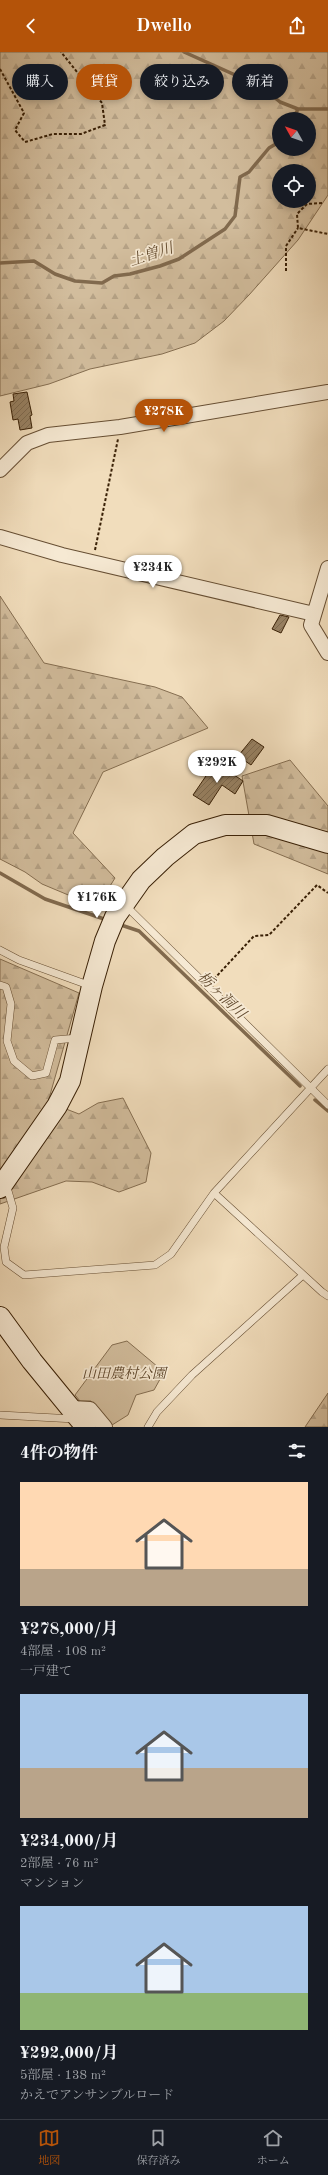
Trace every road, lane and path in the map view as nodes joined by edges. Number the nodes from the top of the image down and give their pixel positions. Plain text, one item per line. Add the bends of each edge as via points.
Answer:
1 (61, 52) edge
2 (0, 69) edge
3 (322, 203) dead end
4 (298, 228) junction
5 (328, 234) edge
6 (286, 271) dead end
7 (328, 392) edge
8 (120, 427) junction
9 (0, 470) edge
10 (0, 537) edge
11 (92, 561) junction
12 (328, 568) edge
13 (314, 614) junction
14 (328, 653) edge
15 (328, 843) edge
16 (328, 894) edge
17 (124, 904) junction
18 (0, 950) edge
19 (0, 985) edge
20 (92, 986) junction
21 (208, 986) junction
22 (80, 1038) junction
23 (328, 1069) edge
24 (310, 1088) junction
25 (328, 1105) edge
26 (3, 1185) edge
27 (214, 1193) junction
28 (303, 1274) junction
29 (328, 1296) edge
30 (0, 1317) edge
31 (0, 1414) edge
32 (79, 1418) edge
33 (105, 1427) edge
34 (148, 1427) edge

1 - 2 path via 102,103 105,125 81,134 53,134 25,142 15,130 24,113
3 - 4 path via 307,204 297,214
4 - 5 path
4 - 6 path via 286,246
7 - 8 street
8 - 9 street via 48,435 28,444
8 - 11 path
10 - 11 street
11 - 13 street
12 - 13 street
13 - 14 street via 311,625
15 - 17 street via 267,826 225,825 213,828 194,834 165,857 141,880
16 - 21 path via 317,885 269,936 254,936
17 - 20 street via 115,917 105,941
17 - 21 lane
18 - 20 lane via 19,960
19 - 22 lane via 6,988 11,1004 7,1041 14,1062 32,1076 46,1073 55,1040
20 - 22 street
21 - 24 lane
22 - 26 street via 70,1081 57,1106
23 - 24 lane
24 - 25 lane
24 - 27 lane
26 - 27 lane via 13,1208 4,1247 6,1262 24,1275 155,1265 172,1254
27 - 28 lane
28 - 29 lane
28 - 34 lane via 192,1375 157,1412
30 - 32 street via 32,1362
31 - 32 lane
32 - 33 street via 90,1409

